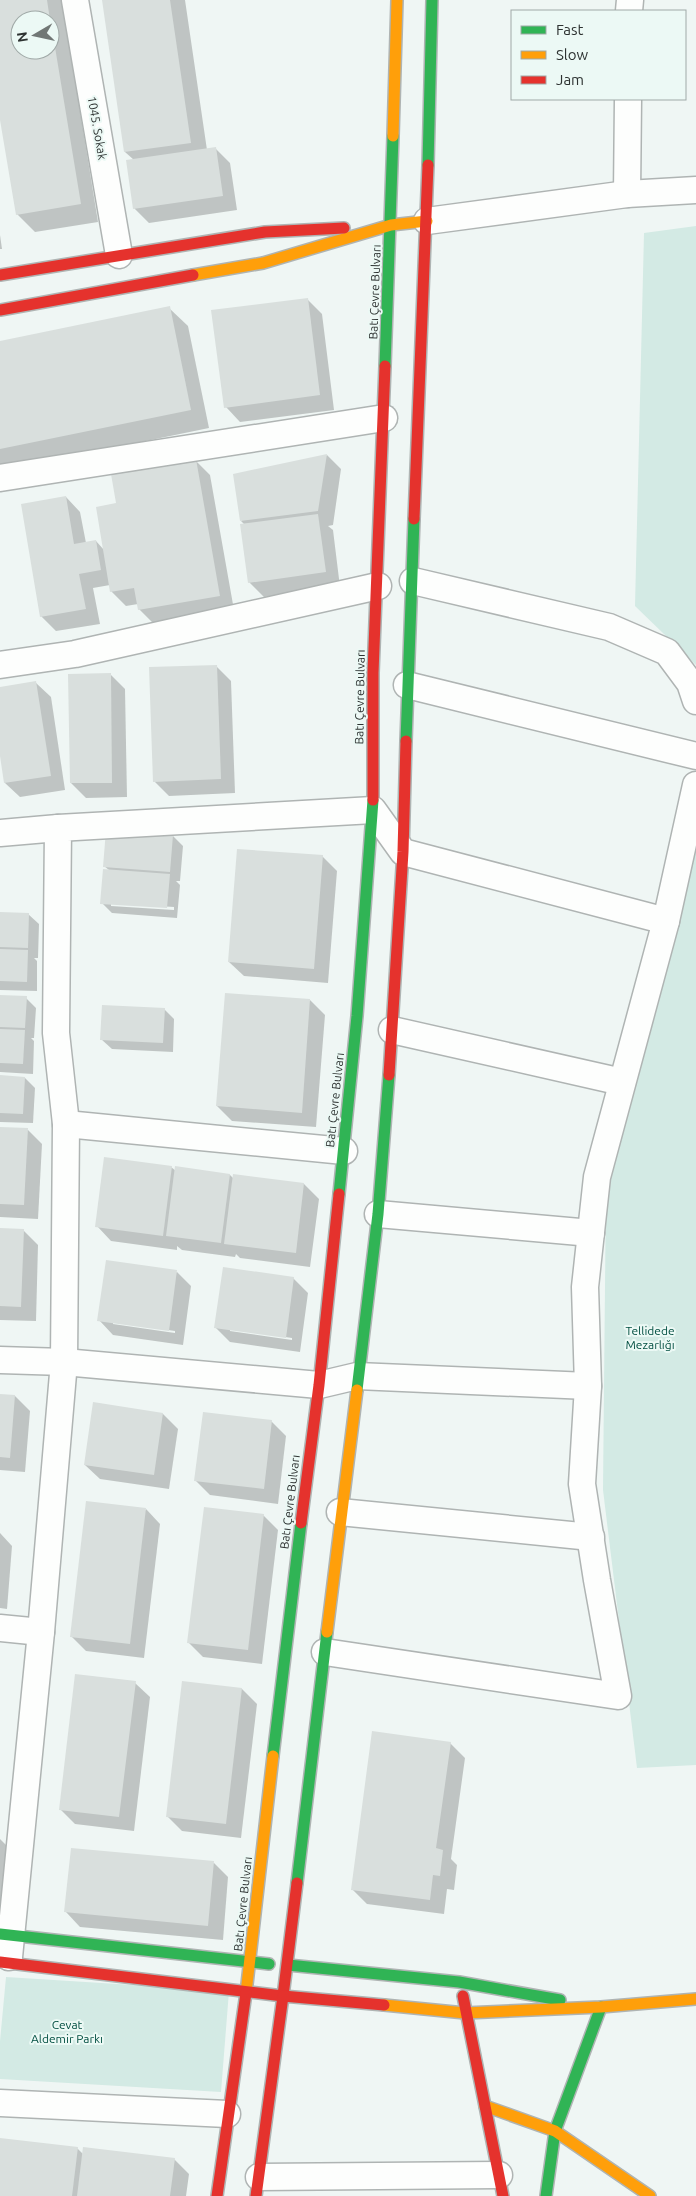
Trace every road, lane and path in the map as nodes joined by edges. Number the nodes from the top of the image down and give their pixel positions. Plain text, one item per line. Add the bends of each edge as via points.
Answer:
1 (75, 0) edge
2 (397, 0) edge
3 (432, 0) edge
4 (628, 100) edge
5 (696, 190) edge
6 (628, 194) junction
7 (427, 221) junction
8 (391, 225) junction
9 (119, 255) junction
10 (0, 275) edge
11 (0, 310) edge
12 (384, 418) junction
13 (0, 478) edge
14 (413, 581) junction
15 (378, 586) junction
16 (0, 665) edge
17 (407, 685) junction
18 (696, 701) edge
19 (696, 756) edge
20 (696, 785) edge
21 (372, 810) junction
22 (58, 828) junction
23 (0, 833) edge
24 (403, 852) junction
25 (666, 921) junction
26 (392, 1030) junction
27 (622, 1082) junction
28 (66, 1124) junction
29 (344, 1151) junction
30 (378, 1214) junction
31 (591, 1233) junction
32 (0, 1360) edge
33 (64, 1362) junction
34 (357, 1376) junction
35 (319, 1385) junction
36 (588, 1386) junction
37 (340, 1512) junction
38 (590, 1538) junction
39 (0, 1628) edge
40 (42, 1632) junction
41 (325, 1652) junction
42 (5, 1935) edge
43 (5, 1962) edge
44 (250, 1963) junction
45 (288, 1965) junction
46 (462, 1982) junction
47 (246, 1993) junction
48 (282, 1996) junction
49 (696, 1999) edge
50 (601, 2007) junction
51 (466, 2013) junction
52 (0, 2103) edge
53 (485, 2106) junction
54 (227, 2114) junction
55 (555, 2131) junction
56 (258, 2186) edge
57 (501, 2186) edge
58 (217, 2196) edge
59 (546, 2196) edge
60 (650, 2196) edge

1 - 9 street, 1045. Sokak
2 - 8 main road, Batı Çevre Bulvarı
3 - 7 main road
4 - 6 street
5 - 6 street
6 - 7 street
7 - 8 main road
7 - 14 main road
8 - 9 main road via 265,232
8 - 11 main road via 263,263
8 - 12 main road, Batı Çevre Bulvarı
9 - 10 main road
12 - 13 street
12 - 15 main road, Batı Çevre Bulvarı
14 - 17 main road
14 - 18 street via 609,627 667,652 690,683
15 - 16 street via 75,654
15 - 21 main road, Batı Çevre Bulvarı via 373,673
17 - 19 street
17 - 24 main road
20 - 25 street
21 - 22 street
21 - 24 street
21 - 29 main road, Batı Çevre Bulvarı
22 - 23 street
22 - 28 street via 56,1033
24 - 25 street
24 - 26 main road
25 - 27 street
26 - 27 street
26 - 30 main road
27 - 31 street via 597,1177
28 - 29 street
28 - 33 street
29 - 35 main road, Batı Çevre Bulvarı
30 - 31 street
30 - 34 main road
31 - 36 street via 585,1287
32 - 33 street
33 - 35 street
33 - 40 street
34 - 35 street
34 - 36 street
34 - 37 main road
35 - 44 main road, Batı Çevre Bulvarı
36 - 38 street via 582,1484
37 - 38 street
37 - 41 main road
38 - 41 street via 618,1696
39 - 40 street
40 - 42 street
41 - 45 main road
42 - 43 street
42 - 44 main road
43 - 47 main road
44 - 45 main road
44 - 47 main road, Batı Çevre Bulvarı
45 - 46 main road
45 - 48 main road
46 - 50 main road
46 - 51 main road
47 - 48 main road
47 - 54 main road, Batı Çevre Bulvarı
48 - 51 main road
48 - 56 main road
49 - 50 main road
50 - 51 main road
50 - 55 main road
51 - 53 main road
52 - 54 street
53 - 55 main road
53 - 57 main road
54 - 58 main road, Batı Çevre Bulvarı
55 - 59 main road
55 - 60 main road
56 - 57 street

